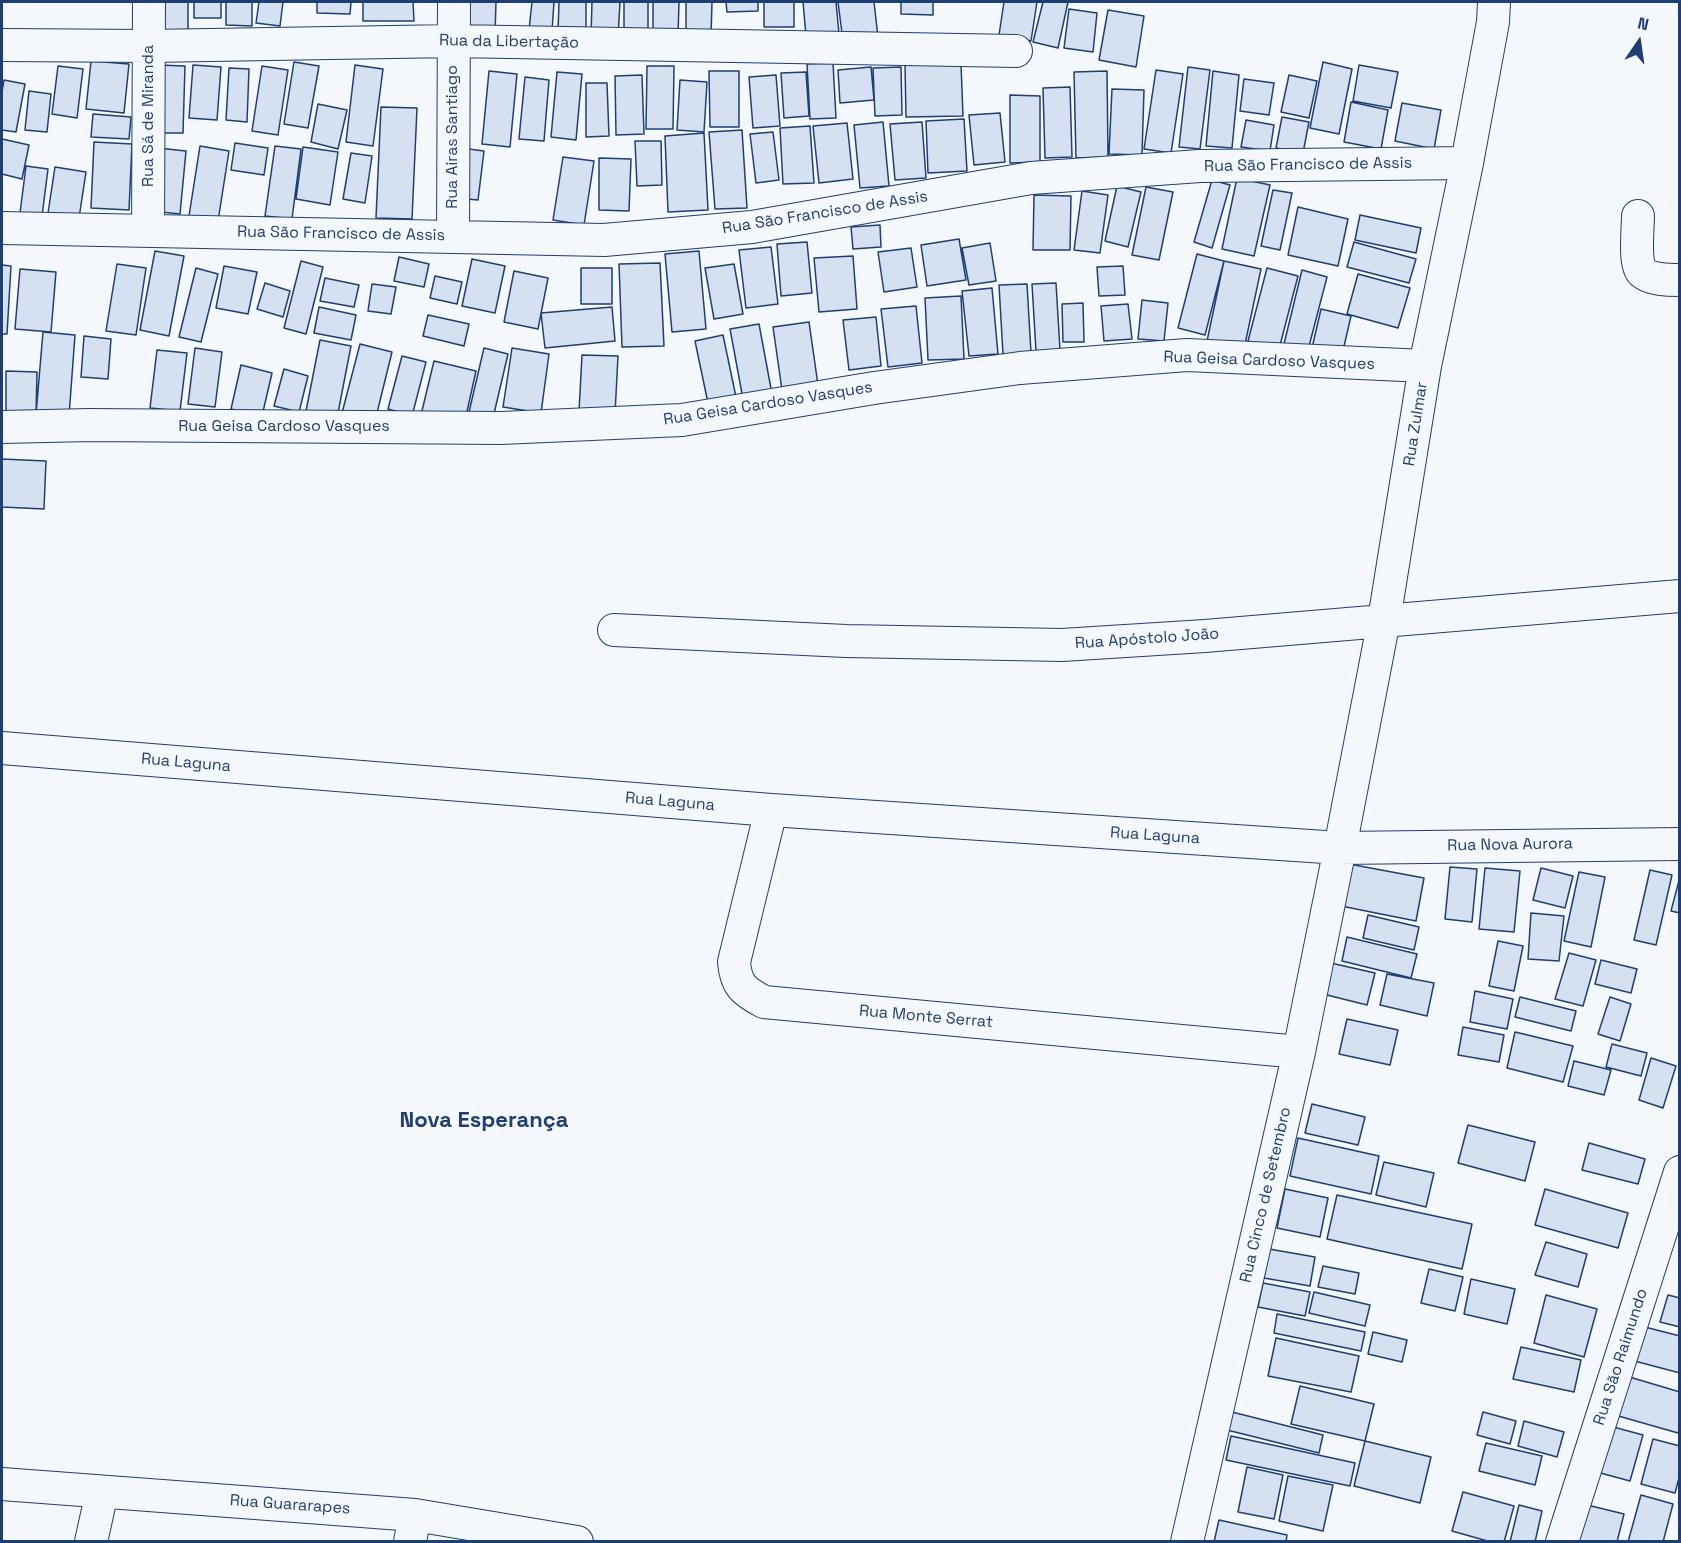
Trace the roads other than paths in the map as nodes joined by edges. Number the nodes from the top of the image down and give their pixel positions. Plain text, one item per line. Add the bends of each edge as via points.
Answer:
1 (149, 2) edge
2 (454, 2) edge
3 (1494, 2) edge
4 (453, 40) junction
5 (2, 45) edge
6 (149, 46) junction
7 (1016, 51) dead end
8 (1467, 163) junction
9 (1638, 216) dead end
10 (2, 228) edge
11 (148, 231) junction
12 (453, 237) junction
13 (1680, 280) edge
14 (1425, 366) junction
15 (2, 427) edge
16 (1680, 596) edge
17 (1384, 620) junction
18 (614, 630) dead end
19 (2, 748) edge
20 (771, 810) junction
21 (1680, 844) edge
22 (1340, 848) junction
23 (1299, 1052) junction
24 (1680, 1172) edge
25 (2, 1484) edge
26 (102, 1492) junction
27 (412, 1528) edge
28 (92, 1542) edge
29 (577, 1542) edge
30 (1187, 1542) edge
31 (1562, 1542) edge

1 - 6 street, Rua Sá de Miranda
2 - 4 street, Rua Airas Santiago
3 - 8 street, Rua Zulmar
4 - 6 street, Rua da Libertação
4 - 7 street, Rua da Libertação
4 - 12 street, Rua Airas Santiago
5 - 6 street, Rua da Libertação
6 - 11 street, Rua Sá de Miranda
8 - 12 street, Rua São Francisco de Assis via 1200,166 1042,177 752,227 604,240
8 - 14 street, Rua Zulmar
9 - 13 street via 1640,271
10 - 11 street, Rua São Francisco de Assis
11 - 12 street, Rua São Francisco de Assis
14 - 15 street, Rua Geisa Cardoso Vasques via 1187,355 1020,368 682,420 523,427
14 - 17 street, Rua Zulmar
16 - 17 street, Rua Apóstolo João
17 - 18 street, Rua Apóstolo João via 1062,645 846,641
17 - 22 street, Rua Zulmar
19 - 20 street, Rua Laguna
20 - 22 street, Rua Laguna
20 - 23 street, Rua Monte Serrat via 734,962 736,979 748,994 764,1002
21 - 22 street, Rua Nova Aurora
22 - 23 street, Rua Cinco de Setembro
23 - 30 street, Rua Cinco de Setembro
24 - 31 street, Rua São Raimundo
25 - 26 street, Rua Guararapes
26 - 27 street, Rua Guararapes
26 - 28 street
27 - 29 street, Rua Guararapes

